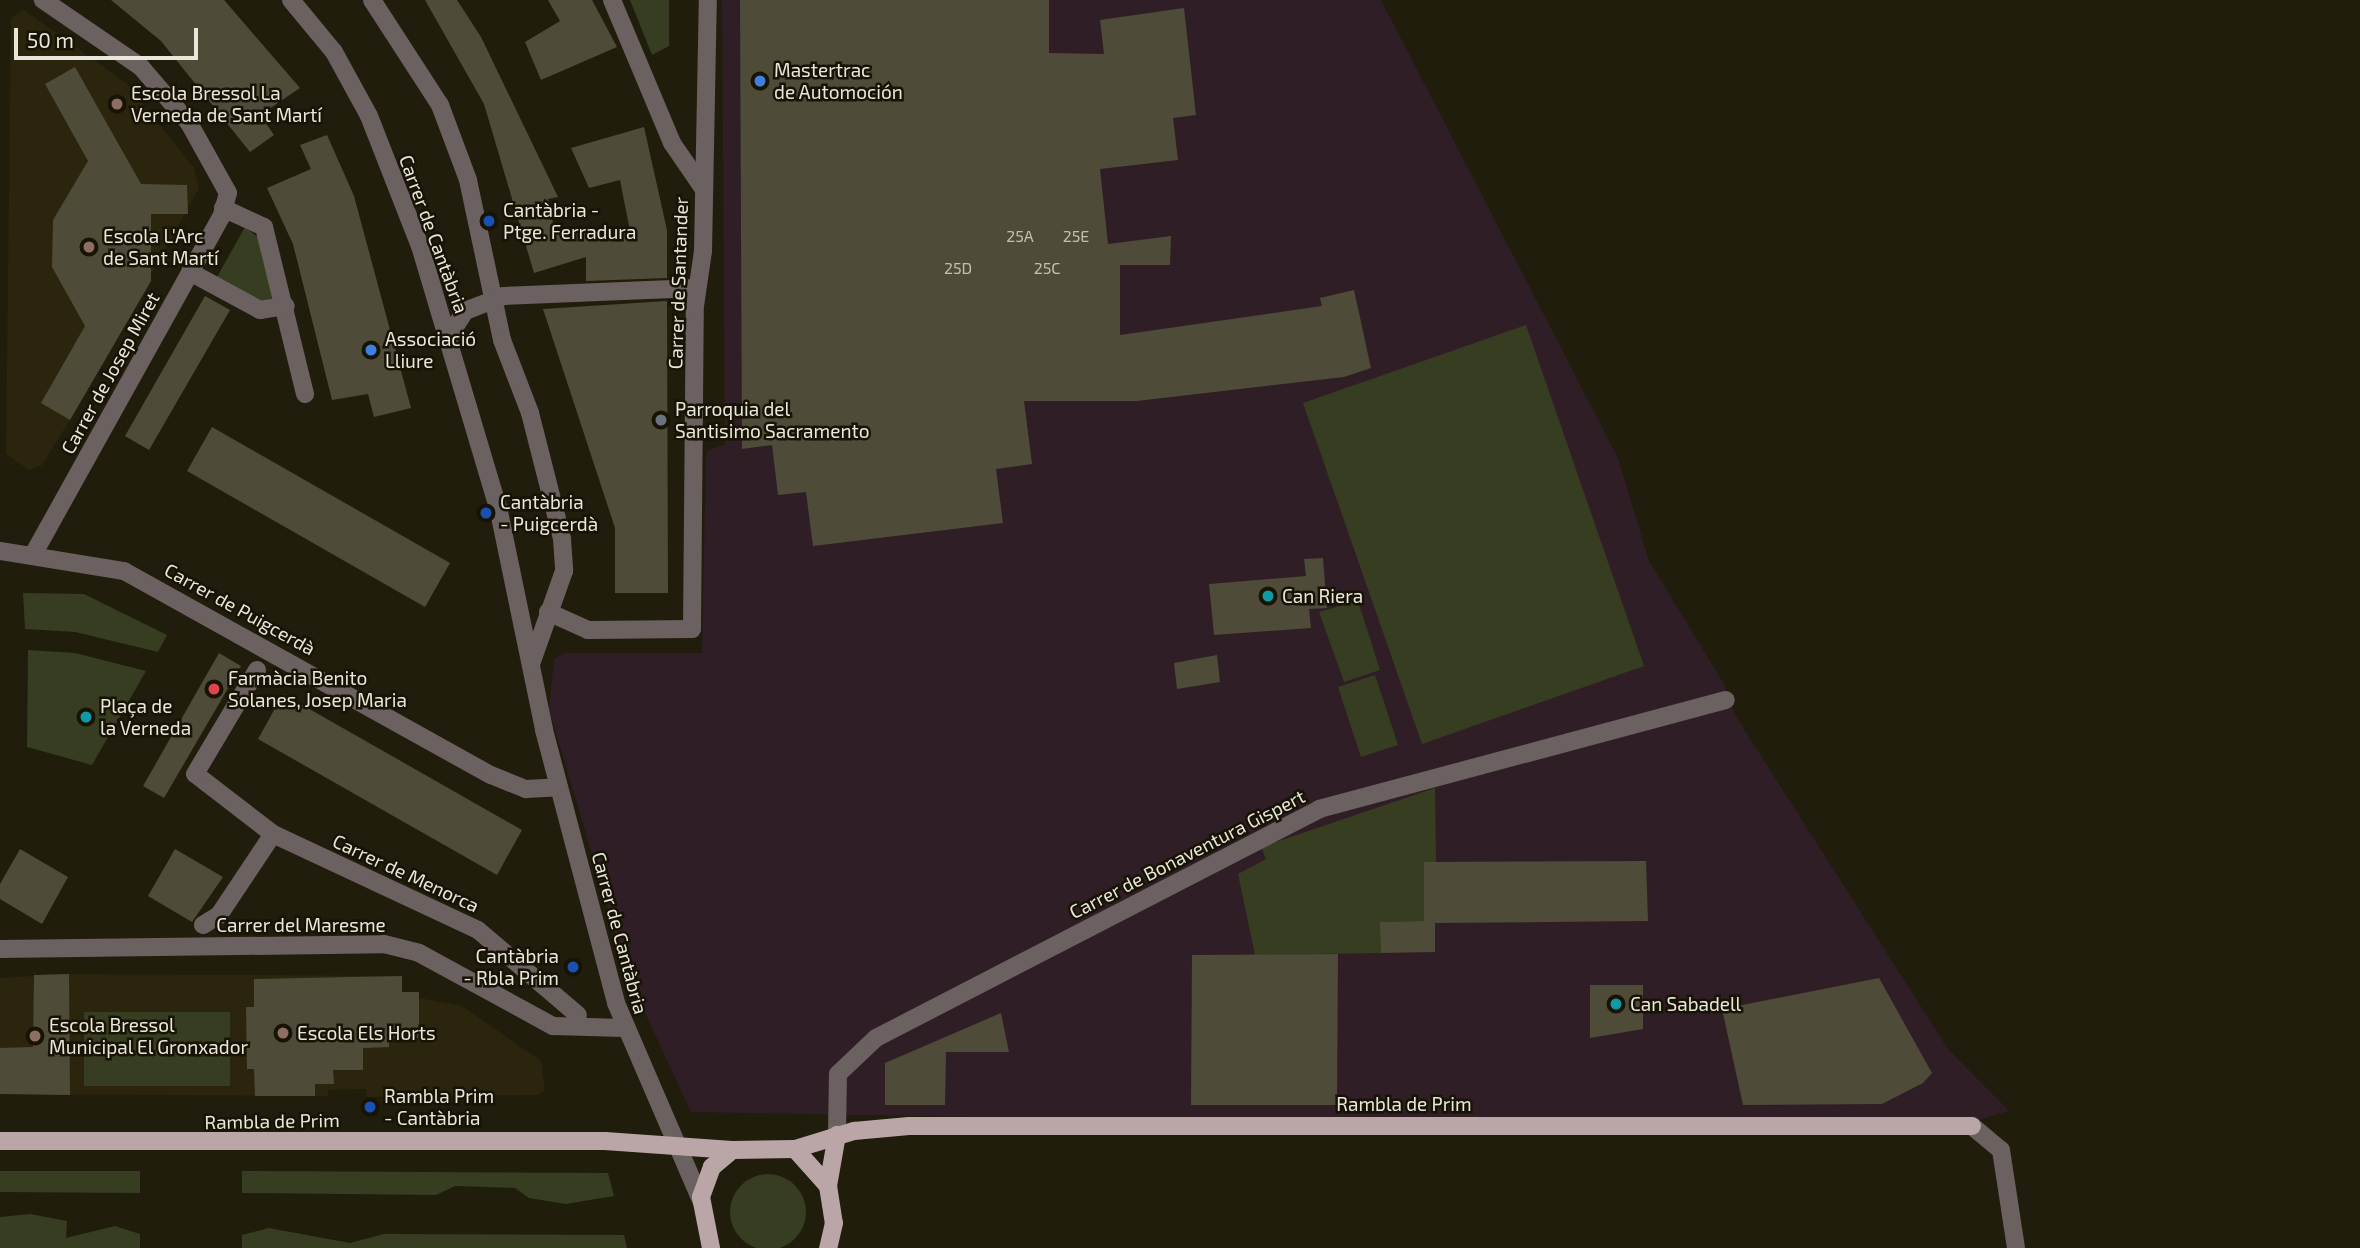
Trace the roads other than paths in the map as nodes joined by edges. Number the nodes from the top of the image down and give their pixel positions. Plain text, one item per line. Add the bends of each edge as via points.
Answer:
1 (43, 0) edge
2 (291, 0) edge
3 (372, 0) edge
4 (612, 0) edge
5 (708, 0) edge
6 (703, 188) junction
7 (223, 208) junction
8 (190, 272) junction
9 (697, 288) junction
10 (493, 298) junction
11 (286, 306) junction
12 (448, 338) junction
13 (306, 394) dead end
14 (0, 551) edge
15 (34, 552) junction
16 (548, 612) junction
17 (530, 667) junction
18 (257, 670) dead end
19 (1726, 700) dead end
20 (559, 787) junction
21 (273, 834) junction
22 (202, 925) dead end
23 (0, 949) edge
24 (578, 1015) dead end
25 (624, 1028) junction
26 (1972, 1126) joint
27 (837, 1135) junction
28 (0, 1141) edge
29 (678, 1146) junction
30 (795, 1149) junction
31 (732, 1150) junction
32 (828, 1186) junction
33 (701, 1199) junction
34 (708, 1245) edge
35 (828, 1248) edge
36 (2016, 1248) edge

1 - 7 street via 149,76 189,123 228,193
2 - 12 street, Carrer de Cantàbria via 334,52 369,116
3 - 10 street, Carrer de Cantàbria via 415,60 450,129
4 - 6 street via 672,143
5 - 6 street, Carrer de Santander
6 - 9 street, Carrer de Santander
7 - 8 street, Carrer de Josep Miret
7 - 11 street via 264,227
8 - 11 street via 260,310
8 - 15 street, Carrer de Josep Miret
9 - 10 street
9 - 16 street, Carrer de Santander via 692,629 595,631
10 - 12 street via 465,311
10 - 16 street, Carrer de Cantàbria via 562,539 564,571
11 - 13 street
12 - 17 street, Carrer de Cantàbria via 513,568
14 - 15 street, Carrer de Puigcerdà
15 - 20 street, Carrer de Puigcerdà via 124,571 491,775 526,789
16 - 17 street, Carrer de Cantàbria
17 - 20 street, Carrer de Cantàbria
18 - 21 street, Carrer de Menorca via 195,774
19 - 27 street, Carrer de Bonaventura Gispert via 1319,809 876,1038 838,1074
20 - 25 street, Carrer de Cantàbria
21 - 22 street via 219,915
21 - 24 street, Carrer de Menorca via 478,930
23 - 25 street, Carrer del Maresme via 384,944 419,953 541,1022
25 - 29 street, Carrer de Cantàbria
26 - 27 main road, Rambla de Prim via 909,1126
26 - 36 street via 2001,1150
27 - 30 main road, Rambla de Prim
27 - 32 main road
28 - 29 main road, Rambla de Prim
29 - 31 main road, Rambla de Prim
29 - 33 street, Carrer de Cantàbria
30 - 31 main road, Rambla de Prim
30 - 32 main road
31 - 33 main road via 712,1167
32 - 35 main road via 834,1223
33 - 34 main road

